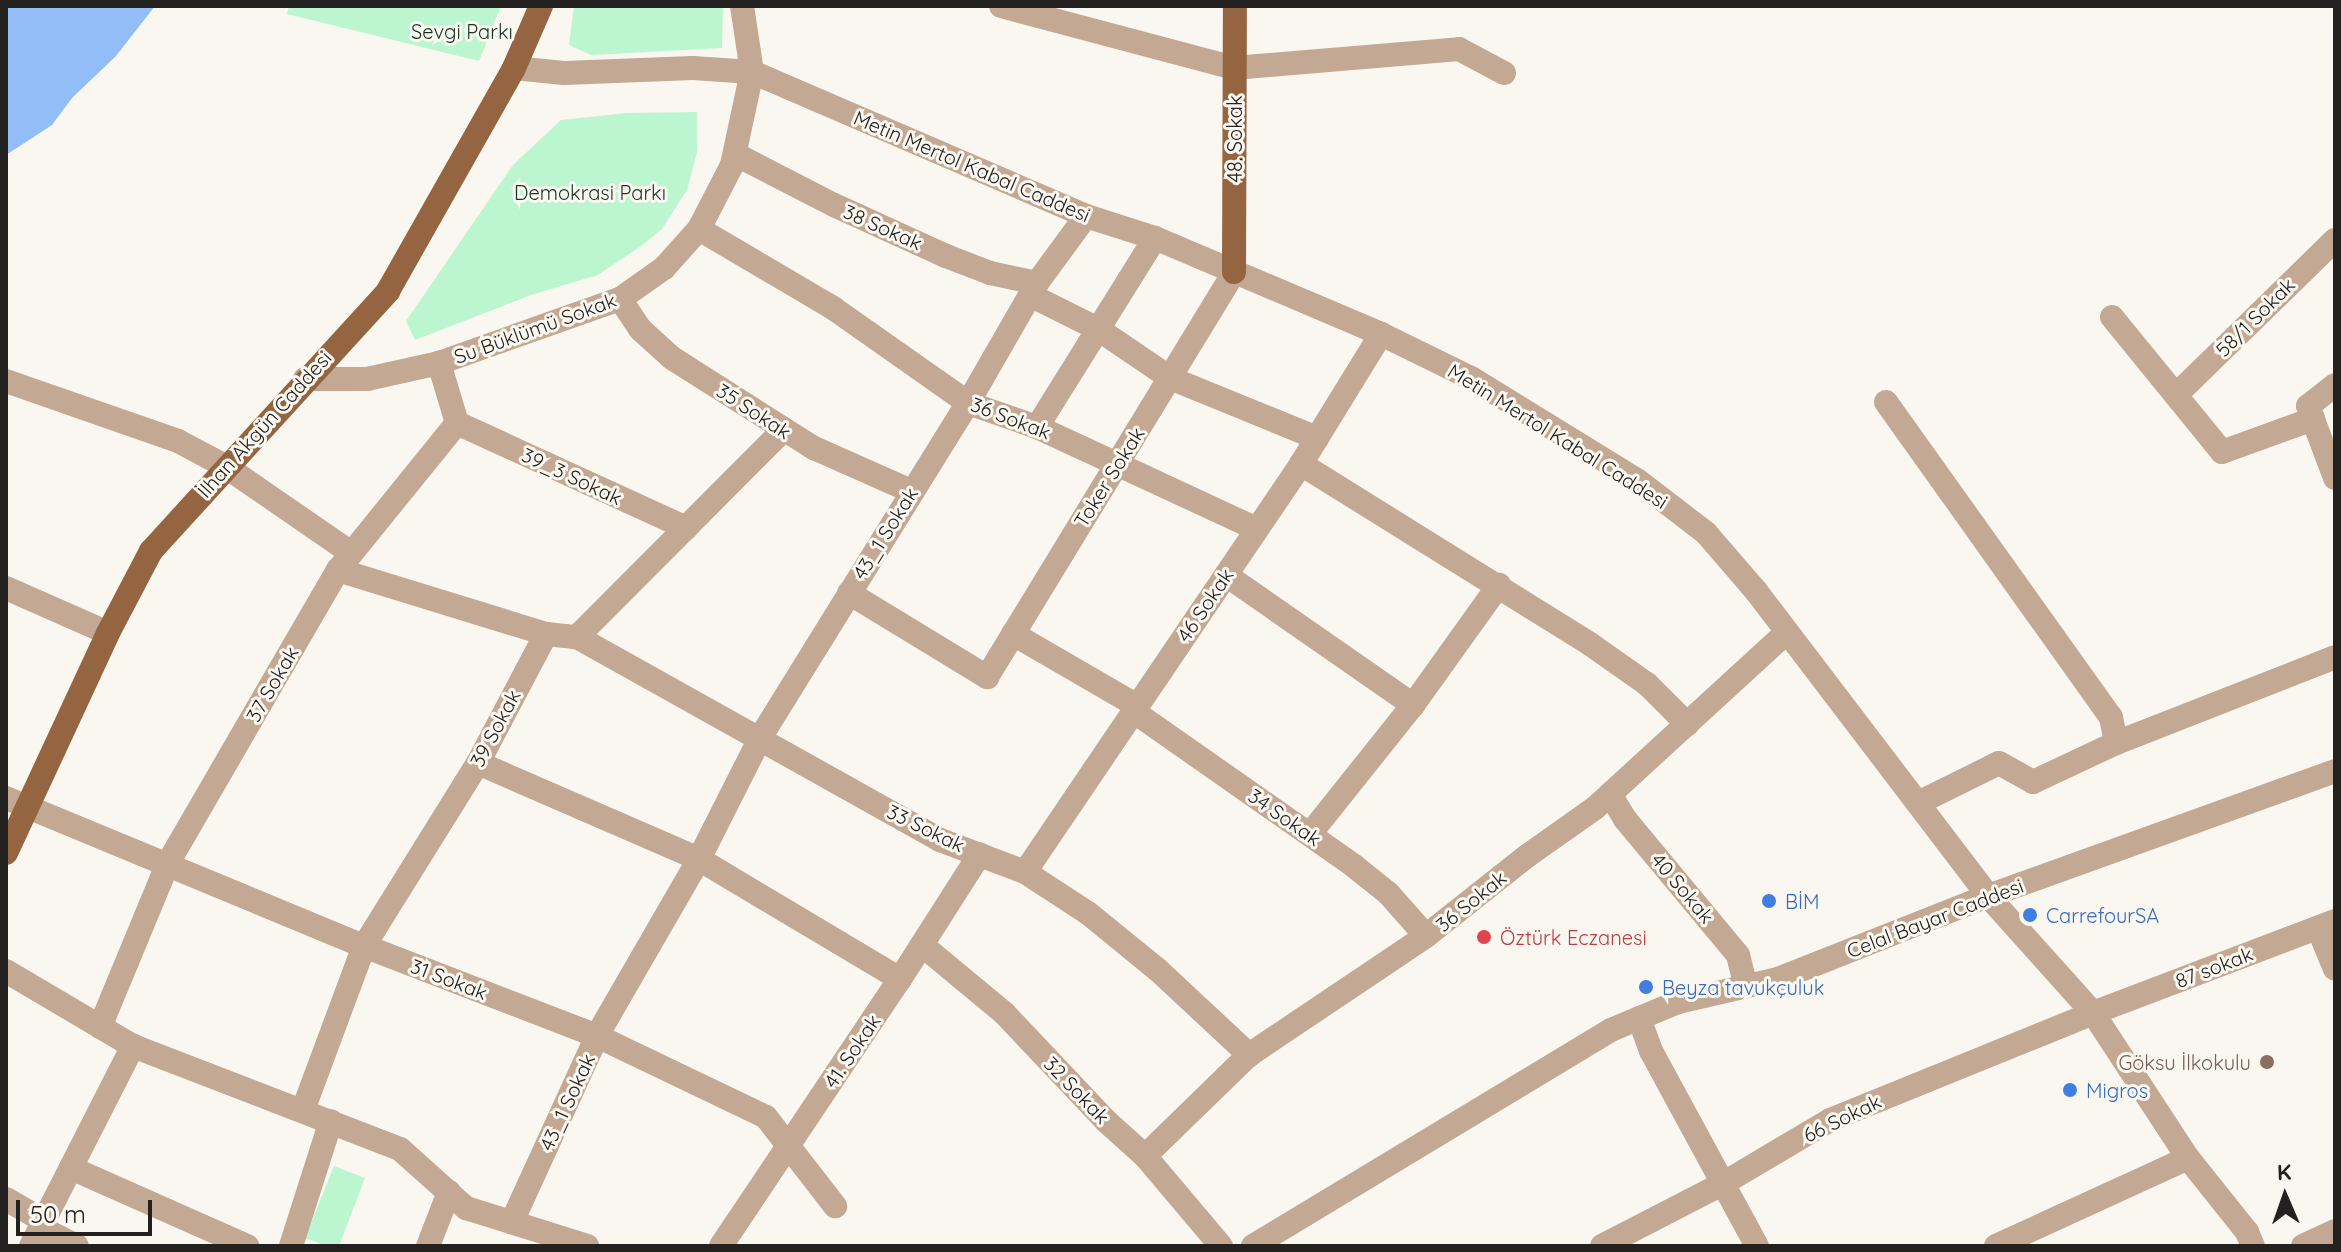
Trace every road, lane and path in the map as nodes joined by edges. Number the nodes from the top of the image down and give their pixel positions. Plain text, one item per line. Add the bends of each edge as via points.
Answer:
1 (541, 6) edge
2 (742, 6) edge
3 (1001, 6) edge
4 (1235, 6) edge
5 (514, 68) junction
6 (1234, 68) junction
7 (752, 72) junction
8 (1504, 73) dead end
9 (735, 154) junction
10 (1086, 216) junction
11 (699, 229) junction
12 (1155, 238) junction
13 (2335, 240) edge
14 (1234, 272) junction
15 (1034, 289) junction
16 (620, 299) junction
17 (2112, 317) dead end
18 (1098, 329) junction
19 (1381, 334) junction
20 (439, 363) junction
21 (1170, 378) junction
22 (305, 379) junction
23 (6, 381) edge
24 (2335, 385) edge
25 (2176, 395) junction
26 (1886, 402) dead end
27 (968, 403) junction
28 (2311, 412) junction
29 (457, 423) junction
30 (1037, 427) junction
31 (783, 430) junction
32 (1317, 438) junction
33 (1117, 463) junction
34 (1301, 464) junction
35 (225, 466) junction
36 (2335, 478) edge
37 (911, 491) junction
38 (686, 528) junction
39 (1257, 529) junction
40 (344, 561) junction
41 (1226, 575) junction
42 (1499, 585) junction
43 (6, 588) edge
44 (849, 593) junction
45 (1787, 632) junction
46 (108, 633) junction
47 (546, 634) junction
48 (1013, 634) junction
49 (577, 637) junction
50 (2335, 657) edge
51 (1413, 705) junction
52 (1135, 708) junction
53 (1687, 724) junction
54 (760, 738) junction
55 (2116, 743) junction
56 (478, 763) junction
57 (2335, 771) edge
58 (1610, 794) junction
59 (16, 802) edge
60 (1918, 803) junction
61 (1310, 834) junction
62 (6, 853) edge
63 (980, 854) junction
64 (699, 859) junction
65 (168, 863) junction
66 (1025, 872) junction
67 (1988, 896) junction
68 (2326, 925) edge
69 (1426, 936) junction
70 (922, 945) junction
71 (364, 946) junction
72 (2335, 969) edge
73 (6, 971) edge
74 (900, 979) junction
75 (1746, 986) junction
76 (2093, 1013) junction
77 (1639, 1018) junction
78 (100, 1027) junction
79 (597, 1036) junction
80 (133, 1046) junction
81 (1249, 1055) junction
82 (303, 1110) junction
83 (331, 1121) junction
84 (789, 1144) junction
85 (1145, 1156) junction
86 (2188, 1158) junction
87 (71, 1168) junction
88 (1724, 1183) junction
89 (449, 1192) junction
90 (6, 1199) edge
91 (835, 1206) dead end
92 (512, 1222) junction
93 (2335, 1231) edge
94 (39, 1232) edge
95 (1281, 1238) edge
96 (77, 1246) edge
97 (247, 1246) edge
98 (291, 1246) edge
99 (428, 1246) edge
100 (587, 1246) edge
101 (721, 1246) edge
102 (1221, 1246) edge
103 (1253, 1246) edge
104 (1602, 1246) edge
105 (1757, 1246) edge
106 (1996, 1246) edge
107 (2253, 1246) edge
108 (2303, 1246) edge

1 - 5 main road, İlhan Akgün Caddesi
2 - 7 street, Su Büklümü Sokak
3 - 6 street
4 - 6 main road, 48. Sokak
5 - 7 street, Metin Mertol Kabal Caddesi via 564,73 693,68
5 - 22 main road, İlhan Akgün Caddesi via 388,291
6 - 8 street via 1459,49
6 - 14 main road, 48. Sokak
7 - 9 street, Su Büklümü Sokak
7 - 10 street, Metin Mertol Kabal Caddesi
9 - 11 street, Su Büklümü Sokak
9 - 15 street, 38 Sokak via 946,256
10 - 12 street, Metin Mertol Kabal Caddesi
10 - 15 street, 43_1 Sokak
11 - 16 street, Su Büklümü Sokak via 664,268
11 - 27 street, 36 Sokak via 833,308
12 - 14 street, Metin Mertol Kabal Caddesi
12 - 18 street
13 - 25 street, 58/1 Sokak
14 - 19 street, Metin Mertol Kabal Caddesi
14 - 21 street, Toker Sokak
15 - 18 street, 38 Sokak
15 - 27 street, 43_1 Sokak
16 - 20 street, Su Büklümü Sokak
16 - 31 street, 35 Sokak via 640,329 672,358
17 - 25 street
18 - 21 street, 38 Sokak
18 - 30 street
19 - 32 street, 46 Sokak
19 - 45 street, Metin Mertol Kabal Caddesi via 1471,378 1637,480 1706,533
20 - 22 street, Su Büklümü Sokak via 367,379
20 - 29 street
21 - 32 street, 38 Sokak
21 - 33 street, Toker Sokak
22 - 35 main road, İlhan Akgün Caddesi
23 - 35 street via 178,441
24 - 28 street
25 - 28 street via 2222,452
26 - 55 street via 2111,717
27 - 30 street, 36 Sokak
27 - 37 street, 43_1 Sokak
28 - 36 street
29 - 38 street, 39_3 Sokak
29 - 40 street, 37 Sokak
30 - 33 street, 36 Sokak
31 - 37 street, 35 Sokak
31 - 38 street
32 - 34 street, 46 Sokak
33 - 39 street, 36 Sokak
33 - 48 street, Toker Sokak
34 - 39 street, 46 Sokak
34 - 42 street
35 - 40 street
35 - 46 main road, İlhan Akgün Caddesi via 151,551
37 - 44 street, 43_1 Sokak
38 - 49 street
39 - 41 street, 46 Sokak
40 - 47 street
40 - 65 street, 37 Sokak
41 - 51 street
41 - 52 street, 46 Sokak
42 - 51 street
42 - 53 street via 1647,684
43 - 46 street
44 - 48 street, Toker Sokak via 987,677
44 - 54 street, 43_1 Sokak
45 - 53 street, 36 Sokak
45 - 60 street, Metin Mertol Kabal Caddesi
46 - 59 main road, İlhan Akgün Caddesi
47 - 49 street
47 - 56 street, 39 Sokak
48 - 52 street, 34 Sokak
49 - 54 street, 33 Sokak
50 - 55 street
51 - 61 street
52 - 61 street, 34 Sokak
52 - 66 street, 46 Sokak
53 - 58 street, 36 Sokak
54 - 63 street, 33 Sokak via 940,840
54 - 64 street, 43_1 Sokak
55 - 60 street via 2033,782 1999,763
56 - 64 street
56 - 71 street, 39 Sokak
57 - 67 street, Celal Bayar Caddesi
58 - 69 street, 36 Sokak
58 - 75 street, 40 Sokak via 1738,955
59 - 62 main road, İlhan Akgün Caddesi
59 - 65 street, 31 Sokak
60 - 67 street, Metin Mertol Kabal Caddesi
61 - 69 street, 34 Sokak via 1388,893
63 - 66 street, 33 Sokak
63 - 70 street, 41. Sokak
64 - 74 street
64 - 79 street, 43_1 Sokak
65 - 71 street, 31 Sokak
65 - 78 street, 37 Sokak
66 - 81 street, 33 Sokak via 1158,970
67 - 75 street, Celal Bayar Caddesi via 1778,979
67 - 76 street, Metin Mertol Kabal Caddesi
68 - 72 street
68 - 76 street, 87 sokak
69 - 81 street, 36 Sokak
70 - 74 street, 41. Sokak
70 - 85 street, 32 Sokak via 1004,1013
71 - 79 street, 31 Sokak
71 - 82 street, 39 Sokak
73 - 78 street
74 - 84 street, 41. Sokak
75 - 77 street, Celal Bayar Caddesi via 1678,1002
76 - 86 street, Metin Mertol Kabal Caddesi
76 - 88 street, 66 Sokak via 1830,1120
77 - 88 street via 1651,1051
77 - 95 street, Celal Bayar Caddesi via 1611,1030
78 - 80 street
79 - 84 street, 31 Sokak via 766,1117
79 - 92 street, 43_1 Sokak
80 - 82 street
80 - 87 street
81 - 85 street, 36 Sokak
82 - 83 street
83 - 89 street via 400,1149
83 - 98 street
84 - 91 street, 31 Sokak
84 - 101 street, 41. Sokak
85 - 102 street, 32 Sokak
86 - 106 street
86 - 107 street, Metin Mertol Kabal Caddesi
87 - 94 street
87 - 97 street
88 - 104 street, 66 Sokak
88 - 105 street
89 - 92 street via 466,1208
89 - 99 street
90 - 94 street
92 - 100 street
93 - 108 street
94 - 96 street
95 - 103 street, Celal Bayar Caddesi

